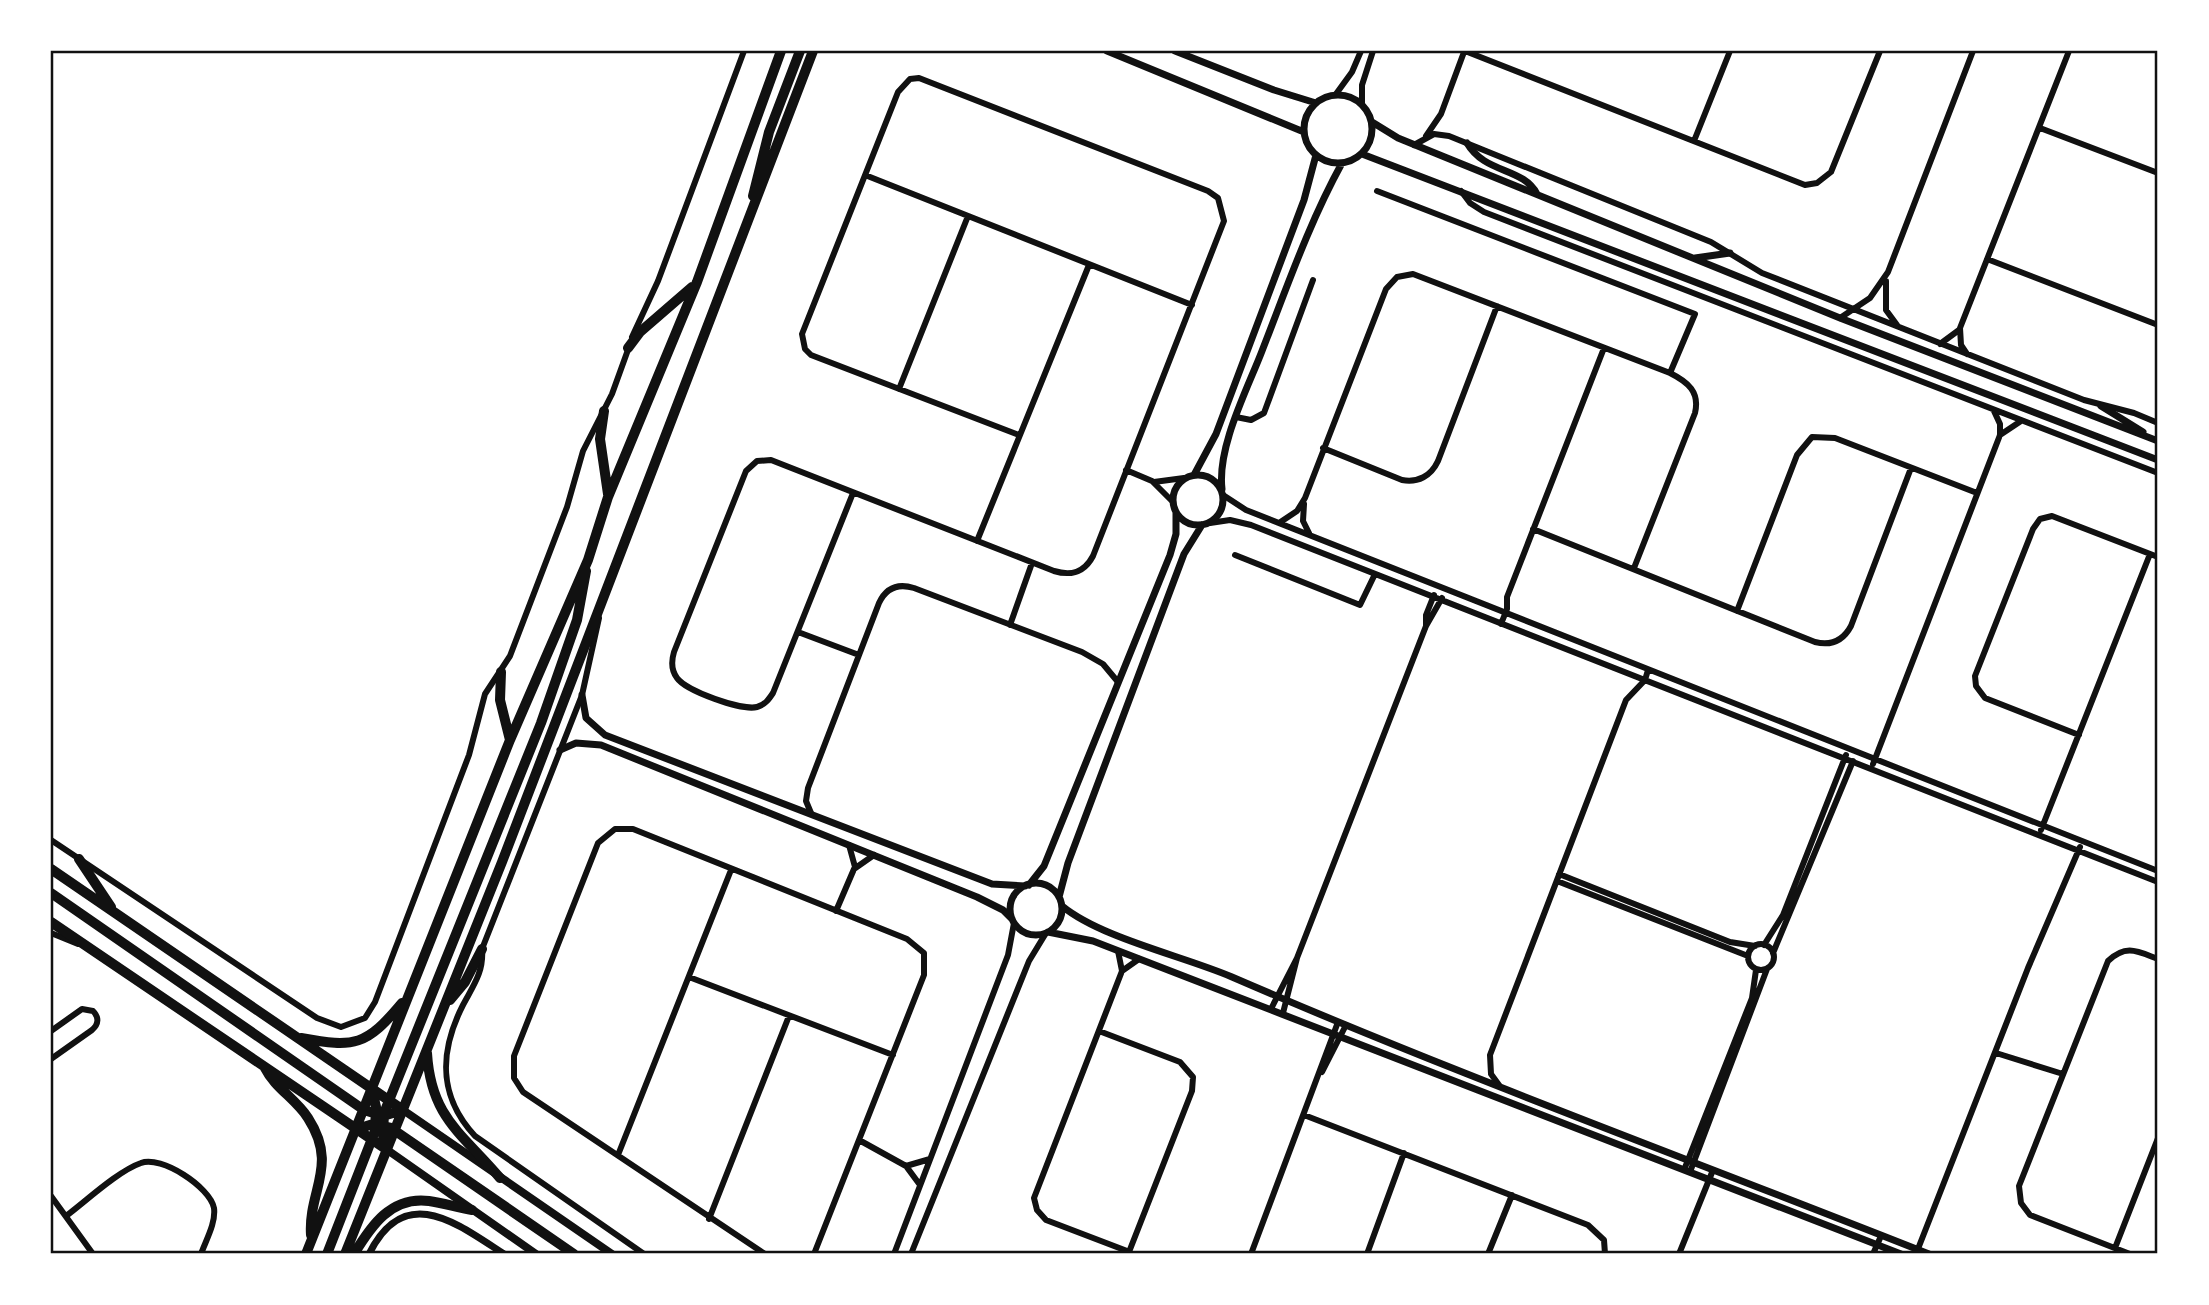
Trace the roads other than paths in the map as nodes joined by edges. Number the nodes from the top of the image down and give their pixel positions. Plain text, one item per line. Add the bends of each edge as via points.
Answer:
1 (744, 51) edge
2 (781, 51) edge
3 (800, 51) edge
4 (1107, 51) edge
5 (1175, 51) edge
6 (1361, 51) edge
7 (1373, 51) edge
8 (1730, 51) edge
9 (1880, 51) edge
10 (1973, 51) edge
11 (2069, 51) edge
12 (1464, 52) edge
13 (813, 53) edge
14 (1336, 94) junction
15 (1316, 103) junction
16 (1362, 104) junction
17 (1440, 114) junction
18 (1372, 122) junction
19 (2040, 128) junction
20 (1304, 132) junction
21 (1442, 134) junction
22 (1424, 138) junction
23 (1694, 141) junction
24 (1467, 143) junction
25 (1414, 145) junction
26 (1362, 154) junction
27 (1316, 155) junction
28 (1342, 163) junction
29 (2158, 173) edge
30 (865, 175) junction
31 (1460, 190) junction
32 (1377, 191) dead end
33 (1537, 194) junction
34 (968, 216) junction
35 (749, 221) junction
36 (1730, 253) junction
37 (1694, 258) junction
38 (1987, 259) junction
39 (1089, 265) junction
40 (1888, 272) junction
41 (1313, 280) dead end
42 (697, 282) junction
43 (1192, 304) junction
44 (1497, 306) junction
45 (1854, 309) junction
46 (1840, 318) junction
47 (2158, 325) edge
48 (1899, 327) junction
49 (1960, 328) junction
50 (1940, 344) junction
51 (628, 348) junction
52 (1604, 348) junction
53 (1967, 354) junction
54 (1670, 373) junction
55 (899, 389) junction
56 (2101, 405) junction
57 (1993, 410) junction
58 (604, 411) junction
59 (1236, 417) junction
60 (2021, 421) junction
61 (2158, 424) edge
62 (1019, 435) junction
63 (2000, 435) junction
64 (2155, 440) edge
65 (1323, 448) junction
66 (2158, 460) edge
67 (1911, 468) junction
68 (1126, 470) junction
69 (2158, 473) edge
70 (1194, 475) junction
71 (1184, 478) junction
72 (1153, 481) junction
73 (1223, 492) junction
74 (853, 493) junction
75 (1977, 494) junction
76 (608, 497) junction
77 (1305, 498) junction
78 (1173, 502) junction
79 (1176, 512) junction
80 (1279, 523) junction
81 (1206, 524) junction
82 (1533, 529) junction
83 (1310, 534) junction
84 (977, 541) junction
85 (2150, 554) junction
86 (1235, 555) dead end
87 (2158, 557) edge
88 (588, 560) junction
89 (1032, 563) junction
90 (1634, 568) junction
91 (1375, 573) junction
92 (1437, 586) junction
93 (1446, 590) junction
94 (1433, 597) junction
95 (1507, 597) junction
96 (1441, 600) junction
97 (602, 606) junction
98 (1495, 609) junction
99 (1737, 611) junction
100 (1506, 614) junction
101 (1490, 619) junction
102 (1502, 624) junction
103 (1010, 625) junction
104 (1426, 626) junction
105 (798, 632) junction
106 (859, 655) junction
107 (1648, 670) junction
108 (501, 672) junction
109 (1645, 680) junction
110 (1118, 682) junction
111 (582, 695) junction
112 (2079, 736) junction
113 (510, 740) junction
114 (1848, 750) junction
115 (560, 751) junction
116 (1856, 754) junction
117 (1845, 759) junction
118 (1874, 761) junction
119 (1853, 762) junction
120 (1871, 769) junction
121 (811, 813) junction
122 (2042, 827) junction
123 (2039, 835) junction
124 (51, 840) edge
125 (2082, 843) junction
126 (849, 845) junction
127 (2078, 850) junction
128 (874, 855) junction
129 (79, 859) junction
130 (51, 869) edge
131 (854, 869) junction
132 (731, 870) junction
133 (2158, 871) edge
134 (1558, 878) junction
135 (2158, 882) edge
136 (1027, 885) junction
137 (51, 892) edge
138 (1059, 897) junction
139 (1062, 906) junction
140 (113, 910) junction
141 (836, 911) junction
142 (1013, 921) junction
143 (51, 922) edge
144 (1047, 932) junction
145 (51, 933) edge
146 (82, 944) junction
147 (1764, 944) junction
148 (1755, 946) junction
149 (482, 950) junction
150 (1118, 951) junction
151 (1773, 953) junction
152 (1748, 956) junction
153 (1297, 958) junction
154 (2158, 959) edge
155 (1139, 960) junction
156 (1767, 969) junction
157 (1756, 970) junction
158 (1122, 971) junction
159 (689, 977) junction
160 (1277, 996) junction
161 (407, 997) junction
162 (1288, 1001) junction
163 (443, 1009) junction
164 (1270, 1009) junction
165 (1283, 1013) junction
166 (789, 1016) junction
167 (1342, 1023) junction
168 (51, 1031) edge
169 (1099, 1031) junction
170 (1337, 1035) junction
171 (299, 1038) junction
172 (426, 1049) junction
173 (1996, 1053) junction
174 (894, 1055) junction
175 (51, 1059) edge
176 (264, 1065) junction
177 (2063, 1074) junction
178 (1499, 1085) junction
179 (372, 1090) junction
180 (389, 1101) junction
181 (364, 1110) junction
182 (403, 1111) junction
183 (1304, 1115) junction
184 (380, 1120) junction
185 (357, 1129) junction
186 (395, 1130) junction
187 (2158, 1138) edge
188 (373, 1139) junction
189 (859, 1140) junction
190 (386, 1149) junction
191 (1404, 1153) junction
192 (618, 1155) junction
193 (930, 1159) junction
194 (1691, 1162) junction
195 (906, 1166) junction
196 (1713, 1170) junction
197 (1687, 1171) junction
198 (500, 1178) junction
199 (1709, 1180) junction
200 (920, 1185) junction
201 (1512, 1195) junction
202 (51, 1196) edge
203 (472, 1210) junction
204 (66, 1216) junction
205 (709, 1219) junction
206 (1881, 1236) junction
207 (311, 1243) junction
208 (1878, 1245) junction
209 (2115, 1248) junction
210 (1917, 1252) edge
211 (1132, 1253) edge
212 (93, 1254) edge
213 (201, 1254) edge
214 (306, 1254) edge
215 (327, 1254) edge
216 (345, 1254) edge
217 (354, 1254) edge
218 (369, 1254) edge
219 (504, 1254) edge
220 (536, 1254) edge
221 (574, 1254) edge
222 (612, 1254) edge
223 (644, 1254) edge
224 (765, 1254) edge
225 (814, 1254) edge
226 (894, 1254) edge
227 (911, 1254) edge
228 (1251, 1254) edge
229 (1367, 1254) edge
230 (1488, 1254) edge
231 (1605, 1254) edge
232 (1679, 1254) edge
233 (1873, 1254) edge
234 (1901, 1254) edge
235 (1929, 1254) edge
236 (2130, 1254) edge

1 - 51 street
2 - 42 main road
3 - 35 main road via 765,144
4 - 20 street
5 - 15 street
6 - 14 street
7 - 16 street via 1362,85
8 - 23 street
9 - 23 street via 1831,172 1817,183 1799,184
10 - 40 street
11 - 19 street
12 - 17 street
12 - 23 street
13 - 35 main road
14 - 15 street
14 - 16 street
15 - 20 street via 1307,114
16 - 18 street
17 - 21 street
17 - 22 street
18 - 25 street
18 - 26 street via 1371,139
19 - 29 street
19 - 38 street
20 - 27 street
21 - 22 street
21 - 24 street
22 - 25 street
24 - 33 street via 1481,161 1523,179
24 - 36 street
25 - 33 street
26 - 28 street
26 - 31 street
27 - 28 street
27 - 70 street via 1304,200 1216,434
28 - 59 street via 1313,219
30 - 34 street
30 - 43 street via 898,92 910,79 919,78 1208,191 1218,198 1224,221
30 - 55 street via 802,342 811,355
31 - 57 street via 1484,212
31 - 66 street
32 - 54 street via 1695,314
33 - 37 street
34 - 39 street
34 - 55 street
35 - 97 main road
36 - 37 street
36 - 45 street via 1762,273
37 - 46 street
38 - 47 street
38 - 49 street
39 - 43 street
39 - 62 street
40 - 45 street via 1875,293
40 - 48 street via 1884,300
41 - 59 street via 1264,413 1251,420
42 - 51 main road
42 - 76 main road
43 - 68 street
44 - 52 street
44 - 65 street via 1413,274 1391,282
44 - 65 street via 1429,474 1402,480
45 - 46 street
45 - 48 street
46 - 64 street
48 - 50 street
49 - 50 street
49 - 53 street
50 - 53 street
51 - 58 street
52 - 54 street
52 - 82 street
53 - 56 street
54 - 90 street via 1692,388 1696,407
55 - 62 street
56 - 61 street
56 - 64 street
57 - 60 street
57 - 63 street
58 - 76 main road via 600,439
58 - 108 street via 585,444 567,508
59 - 73 street via 1223,459
60 - 63 street
60 - 69 street
62 - 84 street
63 - 75 street
65 - 77 street
67 - 75 street
67 - 99 street via 1828,435 1806,442
67 - 99 street via 1851,626 1840,640 1815,642
68 - 72 street
68 - 89 street via 1086,566 1070,574
70 - 71 street
70 - 73 street via 1207,476
71 - 72 street
71 - 78 street via 1175,489
72 - 78 street
73 - 80 street via 1246,510
73 - 81 street via 1223,508
74 - 84 street
74 - 105 street
74 - 105 street via 771,460 751,465 674,652 672,667 685,686 742,708 754,708 774,693
75 - 118 street
76 - 88 main road
77 - 80 street via 1297,511
77 - 83 street via 1303,521
78 - 79 street
79 - 81 street via 1190,524
79 - 110 street via 1173,548
80 - 83 street
81 - 91 street via 1230,520 1251,525
81 - 138 street via 1184,554
82 - 90 street
82 - 95 street
83 - 92 street
84 - 89 street
85 - 87 street
85 - 112 street
85 - 112 street via 2052,516 2040,519 2032,529 1975,676 1976,686 1985,698
86 - 91 street via 1360,605
88 - 113 main road
88 - 180 main road via 576,620 541,723
89 - 103 street
90 - 99 street
91 - 94 street
92 - 93 street
92 - 94 street
93 - 96 street
93 - 98 street
94 - 96 street
94 - 104 street
95 - 98 street
95 - 100 street
96 - 101 street
96 - 104 street
97 - 111 street
97 - 163 main road
98 - 100 street
98 - 101 street
100 - 102 street
100 - 107 street
101 - 102 street
102 - 109 street
103 - 106 street via 914,588 896,587 882,597
103 - 110 street via 1097,659
104 - 153 street
105 - 106 street
106 - 121 street via 806,792
107 - 109 street
107 - 114 street
108 - 113 main road via 500,700
108 - 129 street via 485,694 469,755 375,1002 365,1018 349,1026 330,1025 317,1018
109 - 117 street
109 - 134 street via 1626,700
110 - 136 street via 1044,866
111 - 115 street
111 - 121 street via 586,718 605,735
112 - 122 street
113 - 161 main road
114 - 116 street
114 - 117 street
115 - 126 street via 576,743 601,745
115 - 149 street
116 - 118 street
116 - 119 street
117 - 119 street
117 - 147 street via 1780,922
118 - 120 street
118 - 122 street
119 - 120 street
119 - 151 street
120 - 123 street
121 - 136 street via 992,884
122 - 123 street
122 - 125 street
123 - 127 street
124 - 129 street
125 - 127 street
125 - 133 street
126 - 128 street
126 - 131 street
127 - 135 street
127 - 173 street
128 - 131 street
128 - 142 street via 977,897 1003,910
129 - 140 main road
130 - 140 main road
131 - 141 street
132 - 141 street
132 - 159 street
132 - 192 street via 628,828 611,830 596,847 512,1067 523,1091
134 - 148 street via 1730,942
134 - 152 street
134 - 178 street via 1490,1055 1491,1074
136 - 138 street via 1043,884
136 - 142 street via 1012,900
137 - 181 main road
138 - 139 street
139 - 144 street via 1059,921
139 - 160 street via 1094,925
140 - 171 main road
141 - 174 street via 914,942 924,953 924,975
142 - 144 street via 1025,933
142 - 193 street via 1008,955
143 - 146 main road
144 - 150 street via 1084,938
144 - 227 street via 1029,961
145 - 146 street
146 - 176 main road
147 - 148 street
147 - 151 street
148 - 152 street
149 - 163 main road
149 - 223 street via 482,969 454,1024 445,1054 450,1100 462,1122 485,1144
150 - 155 street
150 - 158 street
151 - 156 street
152 - 157 street
153 - 160 street
153 - 162 street
154 - 177 street via 2128,948 2108,961
155 - 158 street
155 - 164 street
156 - 157 street
156 - 194 street
157 - 194 street via 1752,998
158 - 169 street
159 - 166 street
159 - 192 street
160 - 162 street
160 - 164 street
161 - 171 main road via 375,1031 352,1044
161 - 179 main road
162 - 165 street
162 - 167 street
163 - 172 main road
164 - 165 street
165 - 170 street
166 - 174 street
166 - 205 street
167 - 170 street
167 - 178 street
168 - 175 street via 82,1009 97,1017 92,1030
169 - 211 street via 1181,1062 1193,1077 1192,1091
169 - 211 street via 1037,1185 1034,1204 1046,1220
170 - 183 street
170 - 197 street
171 - 179 main road
172 - 182 main road
172 - 198 main road via 430,1081 447,1121
173 - 177 street
173 - 210 street
174 - 189 street
176 - 185 main road
176 - 207 main road via 306,1114 320,1145 323,1170
177 - 209 street via 2019,1186 2021,1203 2030,1216
178 - 194 street
179 - 180 main road
179 - 181 main road
179 - 184 main road
180 - 182 main road
180 - 184 main road
181 - 184 main road
181 - 185 main road
182 - 184 main road
182 - 186 main road
182 - 198 main road
183 - 191 street
183 - 228 street
184 - 185 main road
184 - 186 main road
184 - 188 main road
184 - 190 main road
185 - 188 main road
185 - 207 main road
186 - 190 main road
186 - 221 main road
187 - 209 street
188 - 190 main road
188 - 215 main road
189 - 195 street
189 - 225 street
190 - 203 main road
190 - 216 main road
191 - 201 street
191 - 229 street
192 - 205 street
193 - 195 street
193 - 200 street
194 - 196 street
194 - 197 street
195 - 200 street
196 - 199 street
196 - 206 street
197 - 199 street
198 - 222 main road
199 - 208 street
199 - 232 street
200 - 226 street
201 - 230 street
201 - 231 street via 1595,1228 1604,1240
202 - 204 street
203 - 217 main road via 425,1200 396,1206 377,1220
203 - 220 main road
204 - 212 street
204 - 213 street via 134,1166 161,1162 211,1199 213,1221
205 - 224 street
206 - 208 street
206 - 210 street
207 - 214 main road
208 - 233 street
208 - 234 street
209 - 236 street
210 - 235 street
218 - 219 street via 383,1231 408,1215 434,1214

